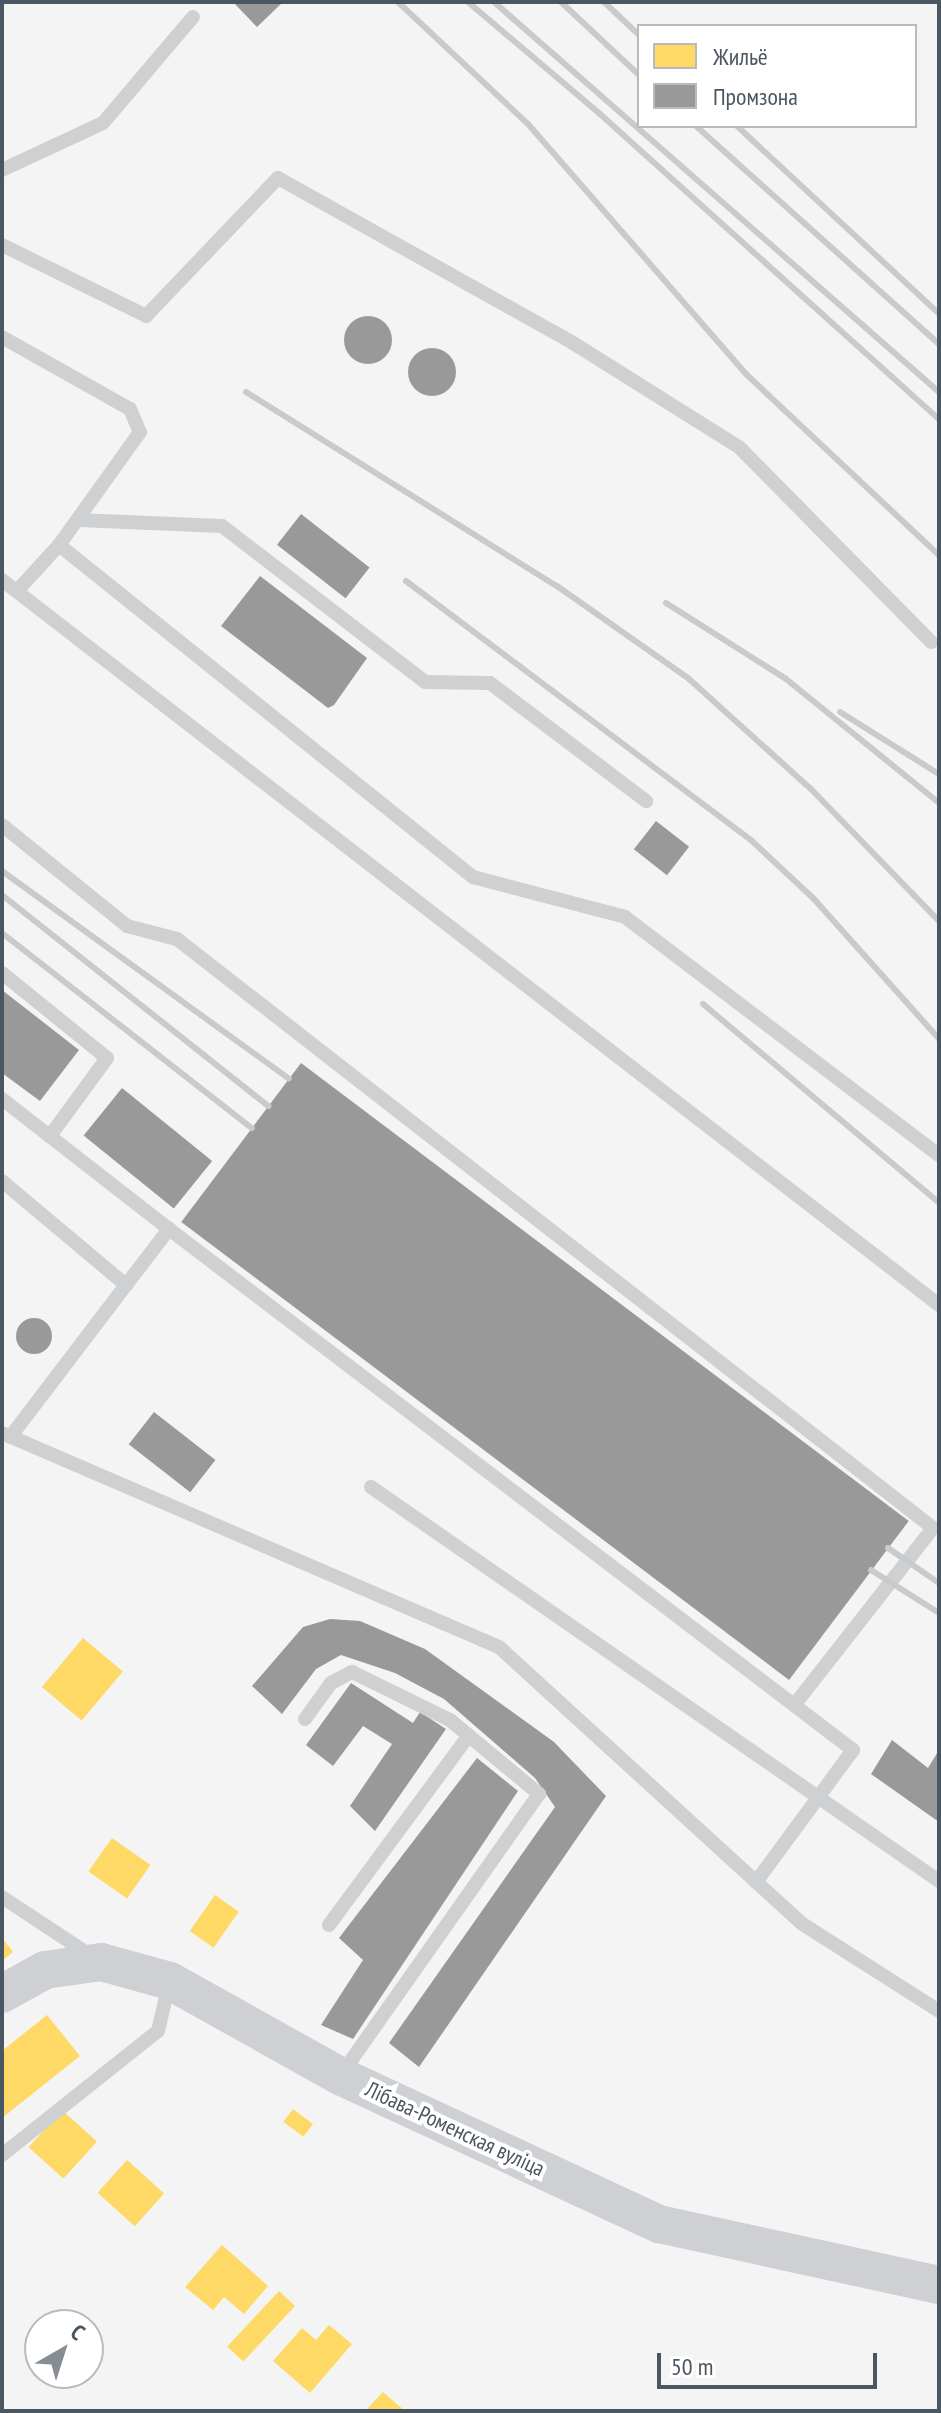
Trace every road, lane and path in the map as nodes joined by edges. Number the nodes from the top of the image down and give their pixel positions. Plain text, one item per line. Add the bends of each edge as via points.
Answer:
1 (193, 17) dead end
2 (2, 170) edge
3 (2, 245) edge
4 (2, 337) edge
5 (78, 520) junction
6 (59, 545) junction
7 (2, 580) edge
8 (17, 591) junction
9 (931, 642) dead end
10 (646, 801) dead end
11 (2, 825) edge
12 (2, 973) edge
13 (2, 1099) edge
14 (50, 1136) junction
15 (939, 1155) edge
16 (2, 1181) edge
17 (169, 1229) junction
18 (126, 1285) junction
19 (939, 1305) edge
20 (6, 1435) edge
21 (371, 1487) dead end
22 (794, 1705) junction
23 (305, 1719) dead end
24 (466, 1739) junction
25 (817, 1799) junction
26 (939, 1881) edge
27 (756, 1882) junction
28 (2, 1897) edge
29 (329, 1925) dead end
30 (101, 1962) junction
31 (170, 1981) junction
32 (2, 1994) edge
33 (939, 2011) edge
34 (340, 2076) junction
35 (2, 2155) edge
36 (939, 2285) edge

1 - 2 lane via 103,123
3 - 9 lane via 146,316 278,178 573,343 739,447
4 - 5 lane via 130,409 140,432
5 - 6 lane
5 - 10 lane via 222,526 425,682 490,683
6 - 8 lane
6 - 15 lane via 473,877 625,917
7 - 8 lane
8 - 19 lane
11 - 22 lane via 127,926 177,939 933,1528
12 - 14 lane via 107,1058
13 - 14 lane
14 - 17 lane
16 - 18 lane
17 - 18 lane
17 - 22 lane
18 - 20 lane
20 - 27 lane via 499,1647
21 - 25 lane
22 - 25 lane via 853,1750
23 - 24 lane via 331,1683 352,1672 450,1720
24 - 29 lane
24 - 34 lane via 539,1794
25 - 26 lane
25 - 27 lane
27 - 33 lane via 801,1923
28 - 30 lane, Лібава-Роменская вуліца
30 - 31 main road, Лібава-Роменская вуліца
30 - 32 main road via 45,1970
31 - 34 main road, Лібава-Роменская вуліца
31 - 35 lane via 158,2031
34 - 36 main road, Лібава-Роменская вуліца via 659,2224

